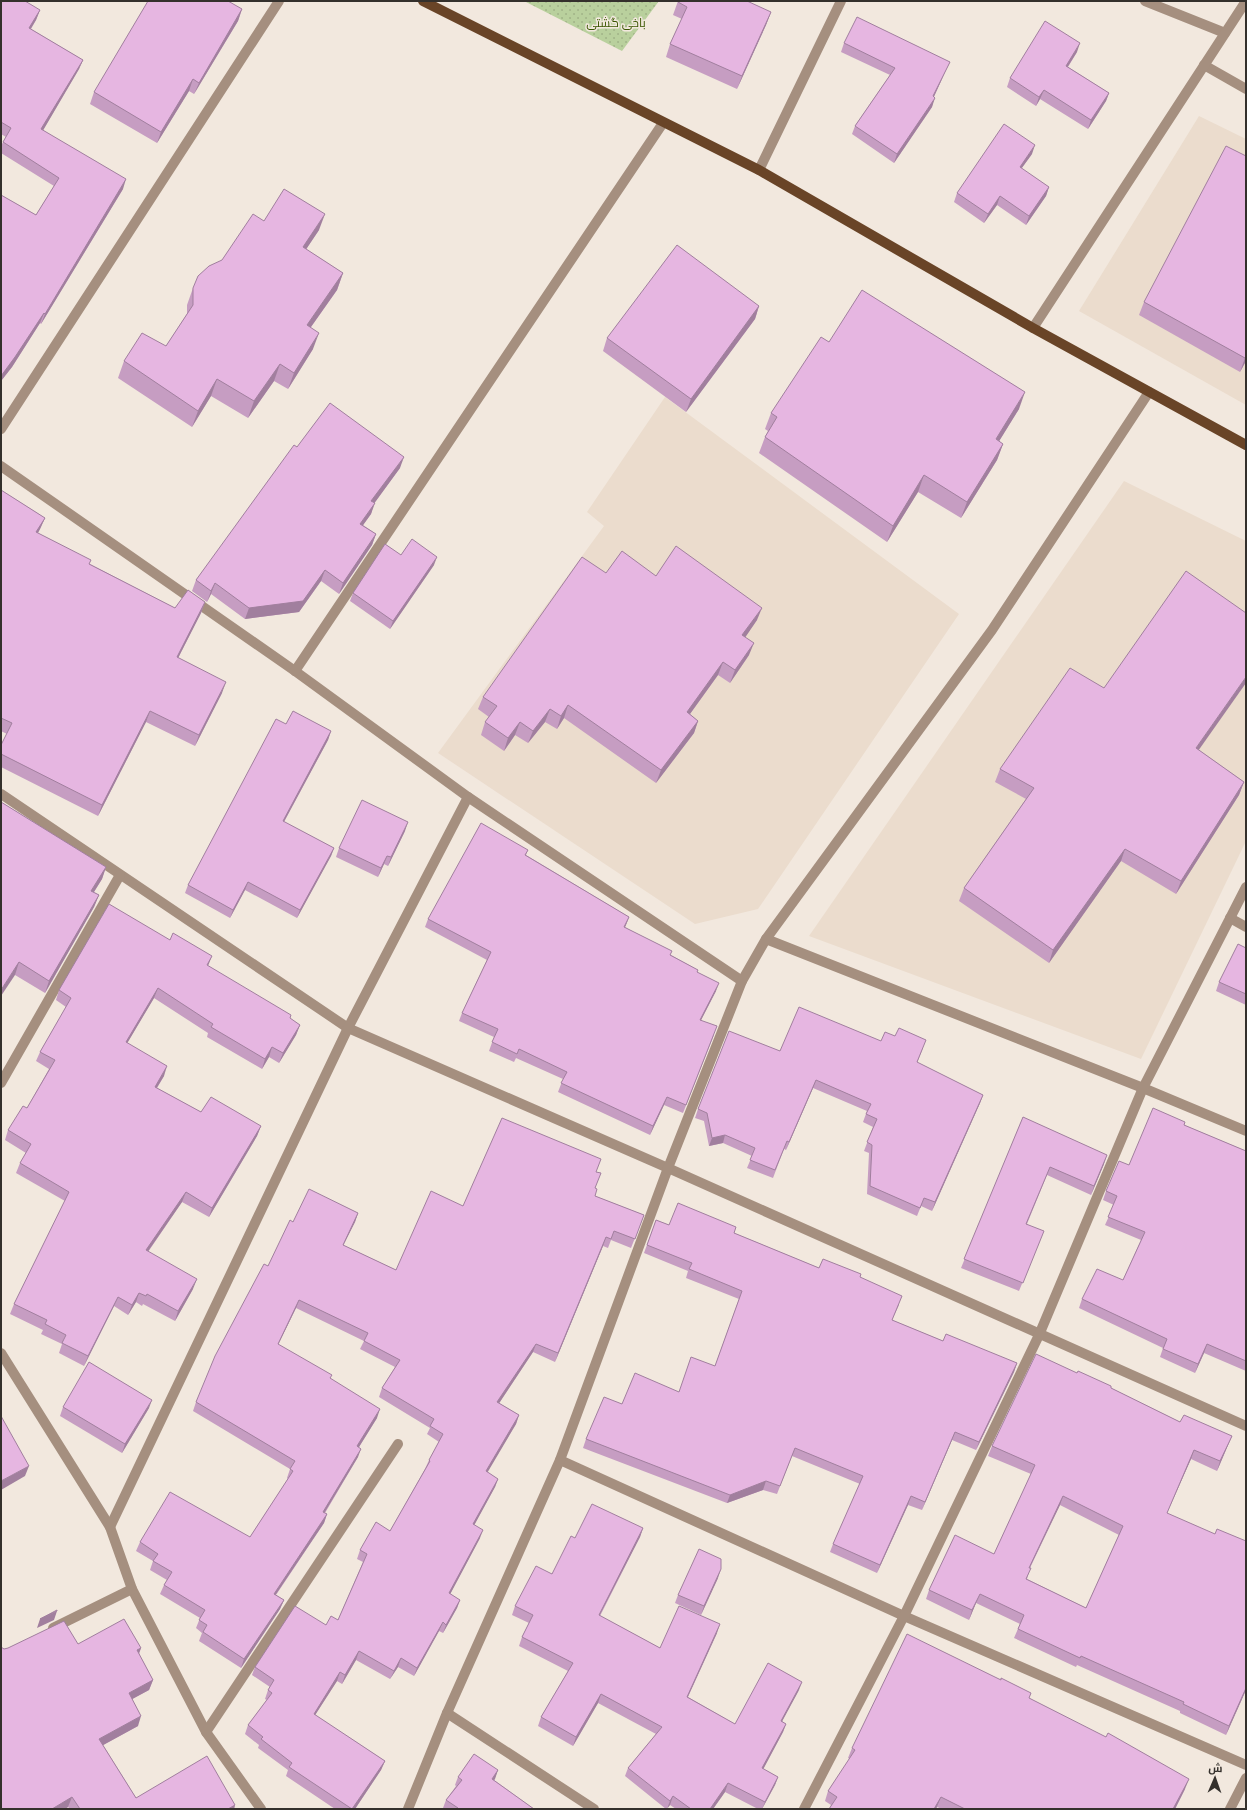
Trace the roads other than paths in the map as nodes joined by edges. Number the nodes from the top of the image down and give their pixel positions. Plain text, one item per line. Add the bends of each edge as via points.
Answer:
1 (279, 1) edge
2 (423, 1) edge
3 (841, 1) edge
4 (1145, 1) edge
5 (1246, 1) edge
6 (1225, 33) junction
7 (1204, 65) junction
8 (1246, 89) edge
9 (663, 123) junction
10 (759, 170) junction
11 (1033, 328) junction
12 (1149, 392) junction
13 (1, 429) edge
14 (1246, 445) edge
15 (1, 466) edge
16 (295, 671) junction
17 (1, 794) edge
18 (468, 797) junction
19 (120, 875) junction
20 (1246, 887) edge
21 (1230, 918) junction
22 (1246, 927) edge
23 (766, 939) junction
24 (742, 981) junction
25 (348, 1028) junction
26 (1, 1083) edge
27 (1143, 1088) junction
28 (1246, 1131) edge
29 (668, 1168) junction
30 (1039, 1334) junction
31 (1, 1353) edge
32 (1246, 1426) edge
33 (398, 1444) dead end
34 (560, 1460) junction
35 (110, 1527) junction
36 (132, 1589) junction
37 (904, 1616) junction
38 (42, 1633) edge
39 (447, 1713) junction
40 (206, 1732) junction
41 (1246, 1765) edge
42 (1246, 1778) edge
43 (261, 1809) edge
44 (408, 1809) edge
45 (594, 1809) edge
46 (804, 1809) edge
47 (1230, 1809) edge

1 - 13 street
2 - 9 main road
3 - 10 street
4 - 6 street
5 - 6 street
6 - 7 street
7 - 8 street
7 - 11 street
9 - 10 main road
9 - 16 street
10 - 11 main road
11 - 12 main road
12 - 14 main road
12 - 23 street via 992,630
15 - 16 street
16 - 18 street
17 - 19 street
18 - 24 street
18 - 25 street
19 - 25 street
19 - 26 street
20 - 21 street
21 - 22 street
21 - 27 street
23 - 24 street
23 - 27 street
24 - 29 street
25 - 29 street
25 - 35 street
27 - 28 street
27 - 30 street
29 - 30 street
29 - 34 street
30 - 32 street
30 - 37 street
31 - 35 street
33 - 40 street
34 - 37 street
34 - 39 street
35 - 36 street
36 - 38 street
36 - 40 street
37 - 41 street
37 - 46 street
39 - 44 street
39 - 45 street
40 - 43 street
42 - 47 street

